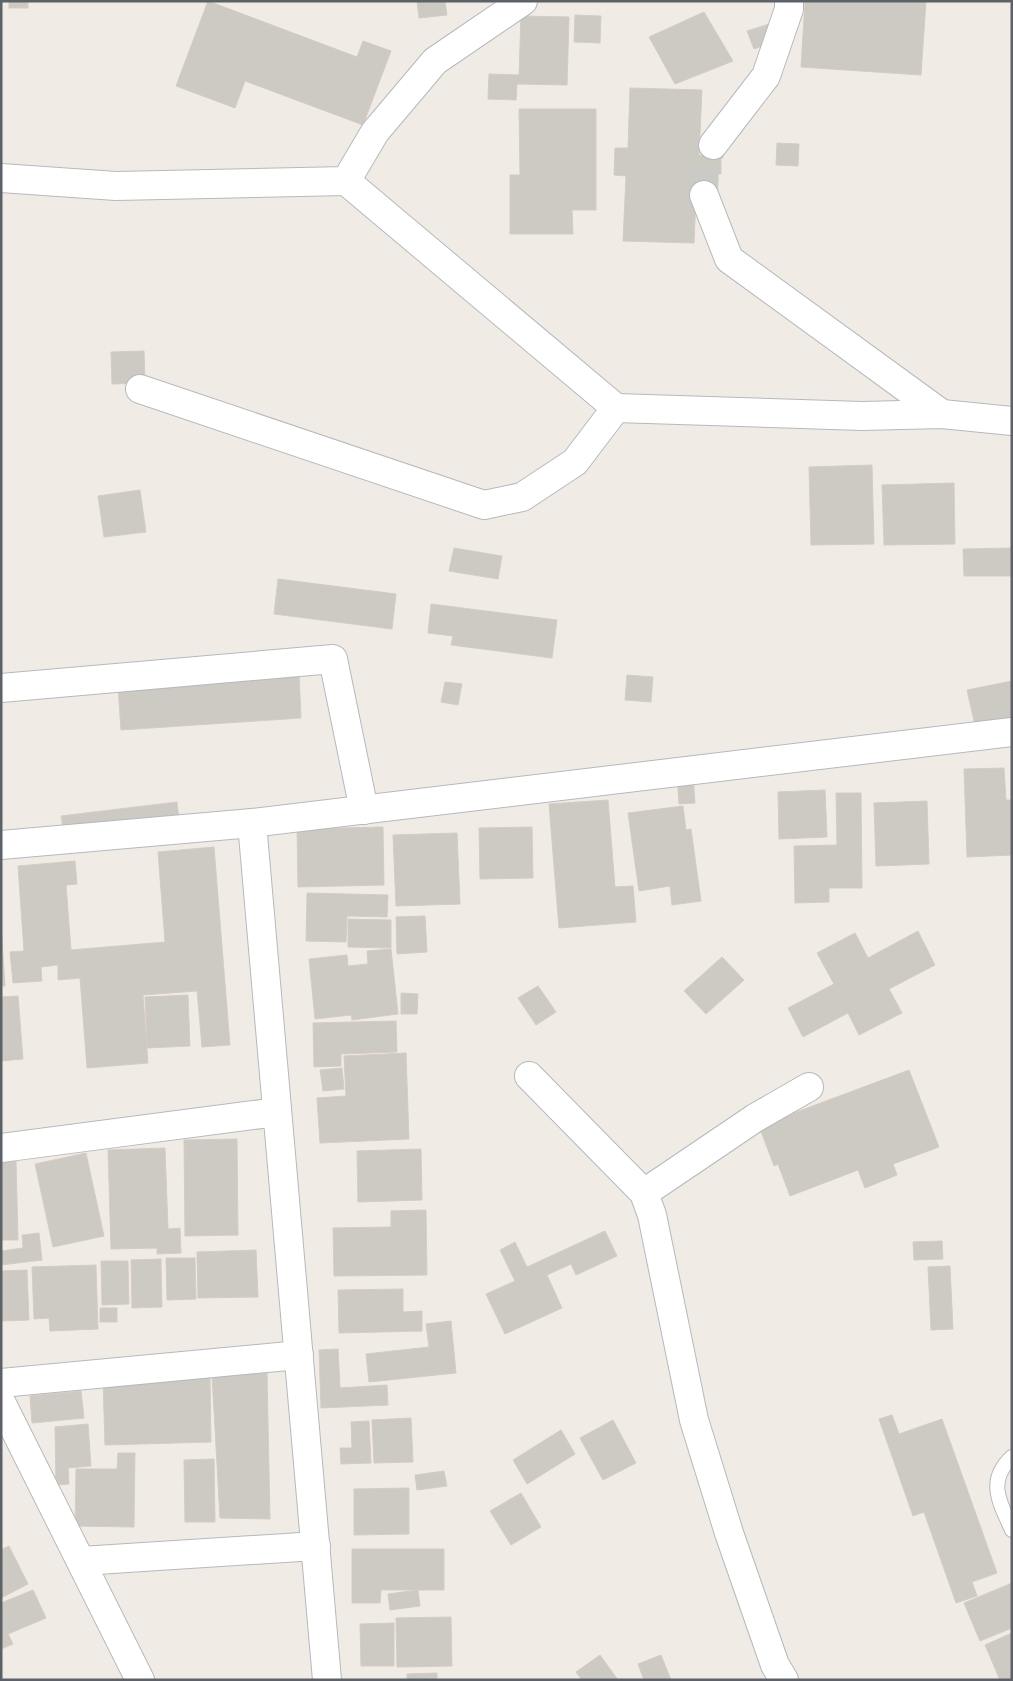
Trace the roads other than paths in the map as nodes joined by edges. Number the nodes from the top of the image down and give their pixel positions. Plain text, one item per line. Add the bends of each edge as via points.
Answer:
1 (523, 1) edge
2 (788, 1) edge
3 (713, 145) tunnel mouth
4 (1, 178) edge
5 (346, 181) junction
6 (704, 195) tunnel mouth
7 (140, 389) dead end
8 (616, 408) junction
9 (942, 414) junction
10 (1012, 421) edge
11 (1, 688) edge
12 (1012, 732) edge
13 (364, 810) junction
14 (252, 823) junction
15 (1, 845) edge
16 (529, 1076) dead end
17 (809, 1087) dead end
18 (277, 1112) junction
19 (1, 1148) edge
20 (644, 1193) junction
21 (299, 1355) junction
22 (1, 1382) edge
23 (1, 1402) edge
24 (1012, 1457) edge
25 (1012, 1530) edge
26 (316, 1546) junction
27 (81, 1561) junction
28 (140, 1680) edge
29 (327, 1680) edge
30 (784, 1680) edge

1 - 5 street via 435,61 375,132
2 - 3 street via 789,10 766,76
4 - 5 street via 116,186
5 - 8 street
6 - 9 street via 729,259
7 - 8 street via 484,505 522,496 574,462
8 - 9 street via 862,416
9 - 10 street
11 - 13 street via 333,659
12 - 13 street
13 - 14 street
14 - 15 street
14 - 18 street
16 - 20 street
17 - 20 street via 755,1118
18 - 19 street
18 - 21 street
20 - 30 street via 652,1215 694,1420 732,1543 775,1665
21 - 22 street
21 - 26 street
23 - 27 street
24 - 25 lane via 997,1474 997,1498
26 - 27 street
26 - 29 street
27 - 28 street

